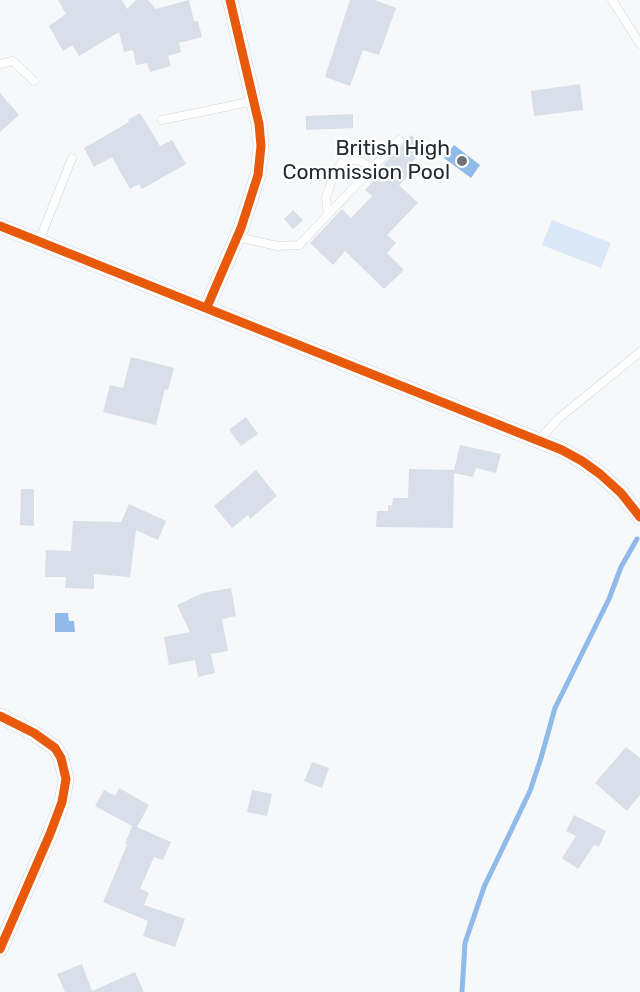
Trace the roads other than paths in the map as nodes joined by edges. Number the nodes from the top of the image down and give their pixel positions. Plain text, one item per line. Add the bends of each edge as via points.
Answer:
1 (230, 0) edge
2 (612, 0) edge
3 (640, 44) edge
4 (0, 64) edge
5 (34, 81) dead end
6 (254, 101) junction
7 (162, 120) dead end
8 (399, 140) dead end
9 (72, 158) dead end
10 (373, 168) junction
11 (328, 215) junction
12 (0, 226) edge
13 (238, 237) junction
14 (39, 241) junction
15 (207, 307) junction
16 (640, 352) edge
17 (539, 440) junction
18 (640, 517) edge
19 (0, 716) edge
20 (0, 949) edge

1 - 6 street
2 - 3 lane
4 - 5 lane via 13,61
6 - 7 lane
6 - 13 street via 261,146 258,175
8 - 10 lane
9 - 14 lane
10 - 11 lane
10 - 11 lane via 358,160 343,161 326,197
11 - 13 lane via 299,245 277,246
12 - 14 street
13 - 15 street
14 - 15 street
15 - 17 street
16 - 17 lane
17 - 18 street via 600,474
19 - 20 street via 34,732 55,748 62,758 66,779 50,834

